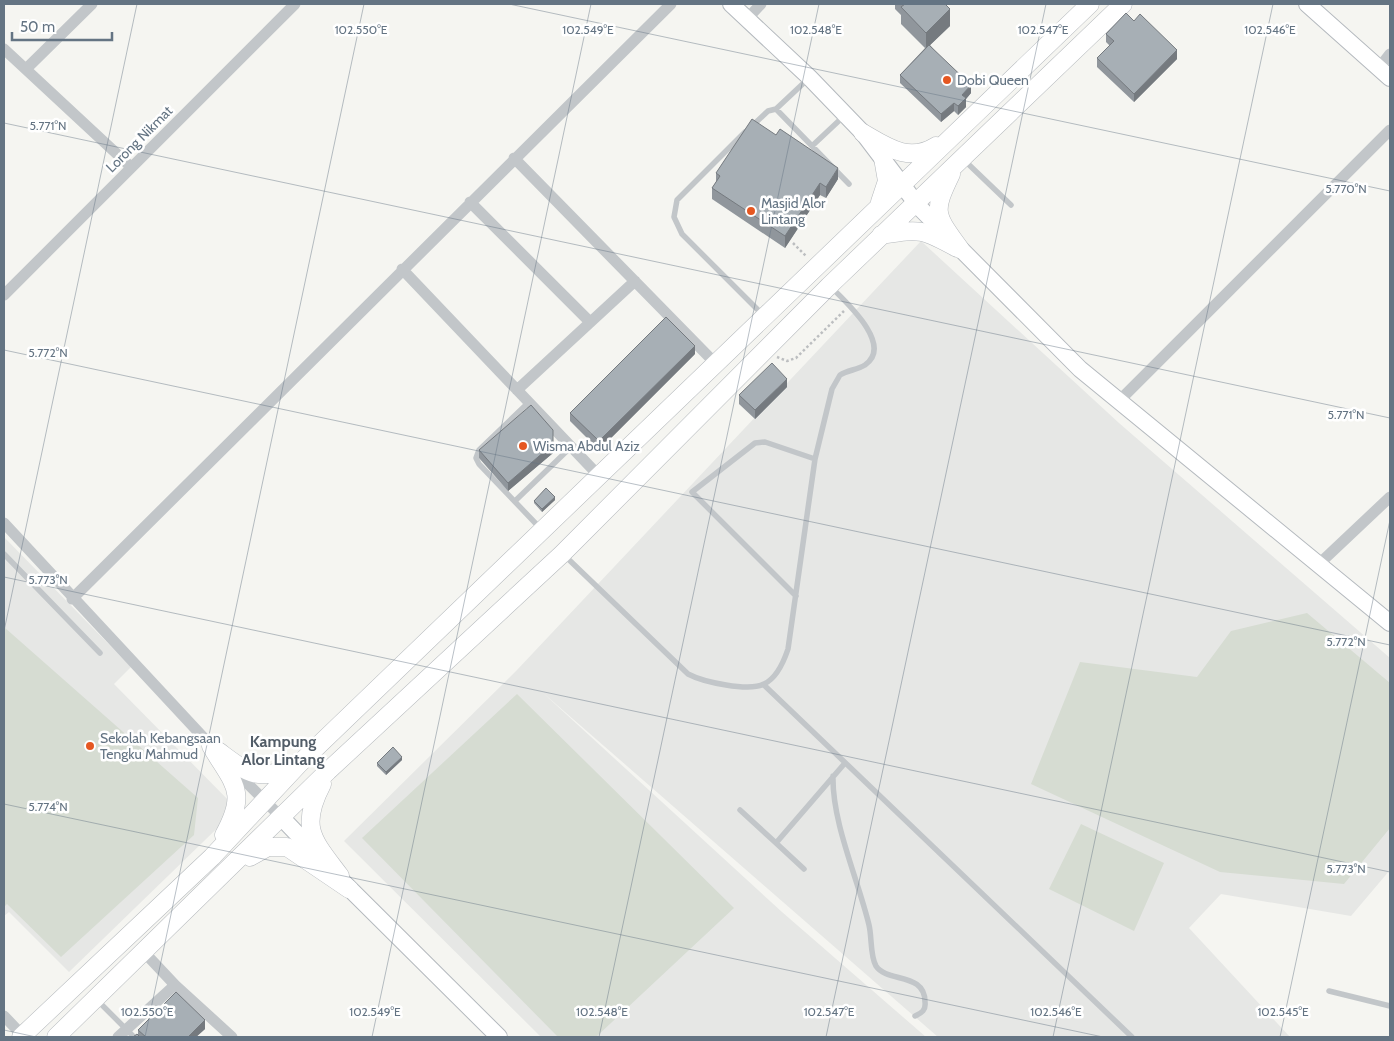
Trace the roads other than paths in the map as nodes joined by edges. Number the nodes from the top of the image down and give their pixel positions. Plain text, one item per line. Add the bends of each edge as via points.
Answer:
1 (92, 4) edge
2 (295, 4) edge
3 (671, 4) edge
4 (731, 4) edge
5 (761, 4) edge
6 (1090, 4) edge
7 (1123, 4) edge
8 (1307, 4) edge
9 (747, 19) junction
10 (4, 49) edge
11 (1390, 54) edge
12 (26, 68) junction
13 (1384, 73) edge
14 (810, 77) junction
15 (776, 109) junction
16 (845, 114) junction
17 (1390, 130) edge
18 (863, 133) junction
19 (951, 136) junction
20 (812, 146) junction
21 (514, 158) junction
22 (884, 158) junction
23 (960, 159) junction
24 (131, 167) junction
25 (849, 184) dead end
26 (902, 184) junction
27 (470, 202) junction
28 (916, 202) junction
29 (1011, 205) dead end
30 (878, 207) junction
31 (881, 235) junction
32 (960, 249) junction
33 (402, 269) junction
34 (635, 281) junction
35 (829, 286) junction
36 (4, 295) edge
37 (765, 317) junction
38 (590, 322) junction
39 (716, 364) junction
40 (517, 390) junction
41 (1119, 401) junction
42 (529, 402) junction
43 (572, 447) junction
44 (815, 459) junction
45 (600, 477) junction
46 (1390, 497) edge
47 (514, 501) junction
48 (4, 524) edge
49 (543, 531) junction
50 (4, 554) edge
51 (562, 554) junction
52 (1318, 564) junction
53 (796, 596) junction
54 (72, 598) junction
55 (1390, 623) edge
56 (100, 653) dead end
57 (764, 685) junction
58 (211, 746) junction
59 (845, 763) junction
60 (298, 765) junction
61 (328, 772) junction
62 (833, 776) junction
63 (264, 801) junction
64 (740, 810) dead end
65 (282, 818) junction
66 (776, 843) junction
67 (212, 857) junction
68 (230, 869) junction
69 (804, 869) dead end
70 (349, 889) junction
71 (144, 952) junction
72 (175, 985) junction
73 (1329, 991) dead end
74 (96, 999) junction
75 (1390, 1006) edge
76 (4, 1016) edge
77 (916, 1016) dead end
78 (126, 1035) edge
79 (22, 1037) edge
80 (56, 1037) edge
81 (232, 1037) edge
82 (499, 1037) edge
83 (1132, 1037) edge

1 - 12 street
2 - 24 street, Lorong Nikmat
3 - 21 street
4 - 9 street
5 - 9 street
6 - 19 main road
7 - 23 main road
8 - 13 street
9 - 14 street
10 - 12 street
11 - 13 street
12 - 24 street
14 - 15 lane
14 - 16 street
15 - 20 lane
15 - 37 lane via 768,111 687,188 677,200 674,211 682,234
16 - 18 street
16 - 20 lane
17 - 41 street
18 - 19 main road via 895,151 912,154 929,150
18 - 22 street
19 - 26 main road
20 - 25 lane
21 - 27 street
21 - 34 street
22 - 26 street
22 - 30 main road via 887,181
23 - 28 main road
23 - 29 lane
23 - 32 main road via 938,204 940,220
24 - 36 street, Lorong Nikmat
26 - 28 street
26 - 30 main road
27 - 33 street
27 - 38 street
28 - 31 main road
28 - 32 street
30 - 37 main road
31 - 32 main road via 916,230
31 - 35 main road
32 - 41 street via 1080,369
33 - 40 street
33 - 54 street
34 - 38 street
34 - 39 street
35 - 44 lane via 849,305 875,346 872,358 866,364 835,380
35 - 51 main road
37 - 39 main road
38 - 40 street
39 - 45 main road
40 - 42 street
41 - 52 street
42 - 43 street
42 - 47 lane via 479,450 476,458
43 - 45 street
43 - 47 lane
44 - 53 lane
44 - 53 lane via 765,442 755,443 692,492
45 - 49 main road
46 - 52 street
47 - 49 lane
48 - 54 street
49 - 60 main road
50 - 56 lane
51 - 57 lane via 688,674 709,683
51 - 61 main road
52 - 55 street
53 - 57 lane via 785,659
54 - 58 street
57 - 59 lane
58 - 60 main road via 254,774 274,775
58 - 63 street
58 - 67 main road via 234,784 238,801 234,816
59 - 62 lane
59 - 83 lane
60 - 63 main road
61 - 65 main road
61 - 70 main road via 317,793 309,826 320,849
62 - 66 lane
62 - 77 lane via 835,802 869,924 875,963 882,971 920,987 925,997 925,1008
63 - 65 street
63 - 67 main road
64 - 66 lane
65 - 68 main road
65 - 70 street
66 - 69 lane
67 - 79 main road
68 - 70 main road via 268,847 287,847
68 - 71 main road
70 - 82 street
71 - 72 street
71 - 74 main road
72 - 78 street
72 - 81 street
73 - 75 lane
74 - 78 lane
74 - 80 main road
76 - 79 street

